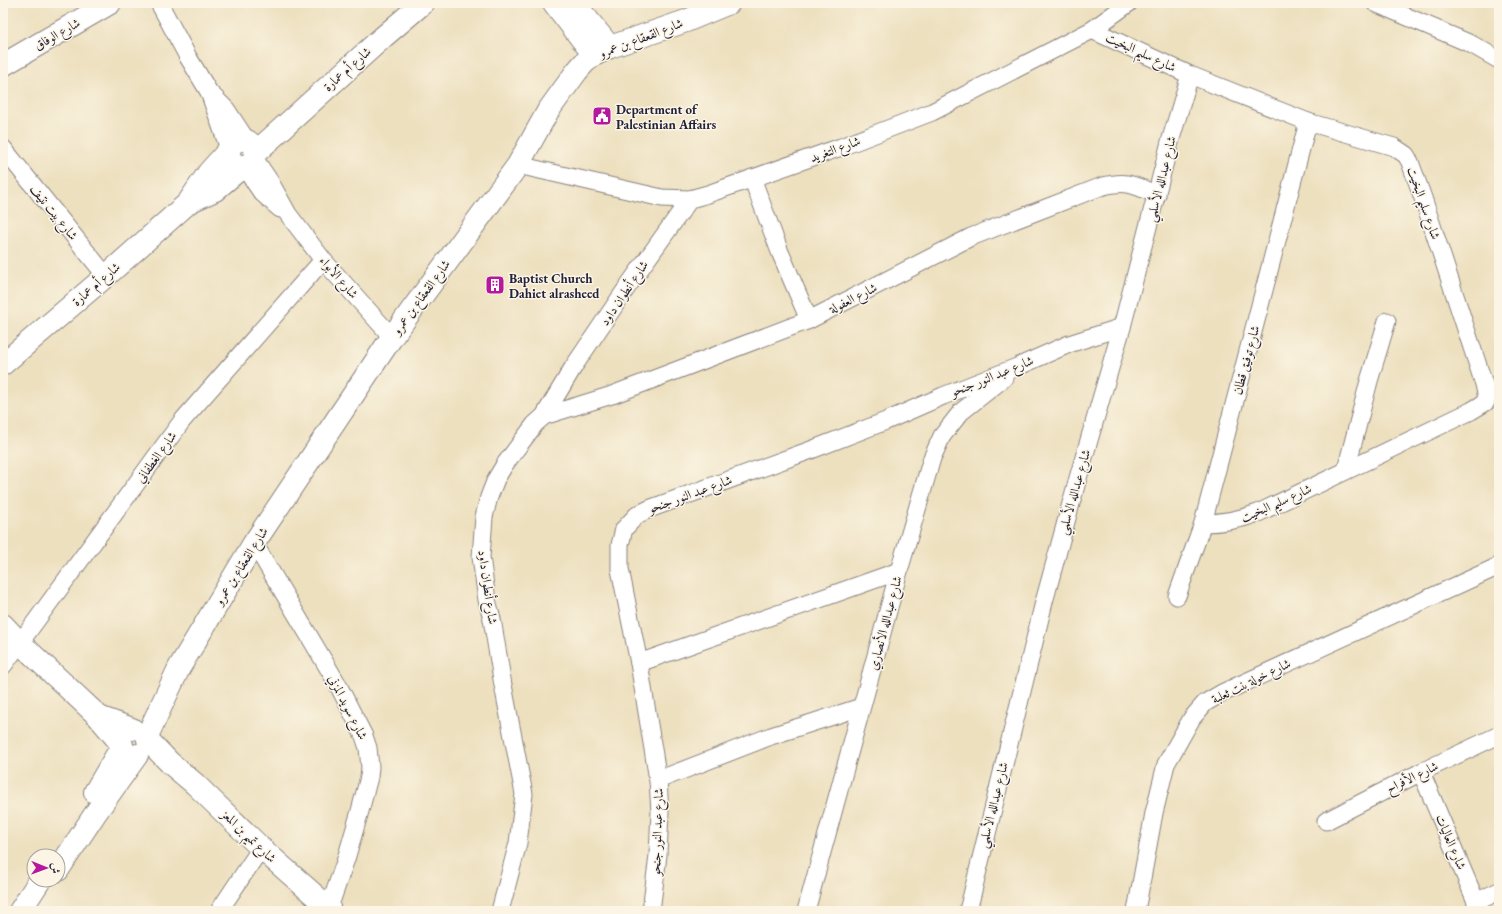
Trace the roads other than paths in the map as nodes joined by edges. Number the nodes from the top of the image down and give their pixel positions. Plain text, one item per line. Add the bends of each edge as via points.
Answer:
1 (110, 3) edge
2 (159, 3) edge
3 (402, 3) edge
4 (423, 3) edge
5 (554, 3) edge
6 (574, 3) edge
7 (729, 3) edge
8 (1129, 3) edge
9 (1376, 3) edge
10 (1092, 30) junction
11 (377, 33) junction
12 (602, 51) junction
13 (1499, 60) edge
14 (3, 66) edge
15 (1190, 75) junction
16 (1308, 122) junction
17 (3, 148) edge
18 (244, 153) junction
19 (518, 165) junction
20 (752, 178) junction
21 (1157, 195) junction
22 (690, 199) junction
23 (323, 260) junction
24 (106, 276) junction
25 (809, 320) junction
26 (1387, 321) dead end
27 (1122, 327) junction
28 (392, 337) junction
29 (3, 364) edge
30 (1017, 367) junction
31 (544, 416) junction
32 (1346, 470) junction
33 (1203, 522) junction
34 (254, 544) junction
35 (1499, 566) edge
36 (899, 571) junction
37 (1178, 596) dead end
38 (3, 626) edge
39 (20, 643) junction
40 (639, 663) junction
41 (3, 666) edge
42 (861, 707) junction
43 (1499, 736) edge
44 (135, 742) junction
45 (1421, 772) junction
46 (658, 780) junction
47 (1326, 821) dead end
48 (61, 848) edge
49 (261, 848) junction
50 (66, 858) edge
51 (35, 888) edge
52 (47, 888) edge
53 (1499, 891) edge
54 (1478, 906) edge
55 (328, 910) edge
56 (20, 911) edge
57 (31, 911) edge
58 (219, 911) edge
59 (500, 911) edge
60 (651, 911) edge
61 (806, 911) edge
62 (968, 911) edge
63 (1136, 911) edge

1 - 14 street, شارع الوفاق
2 - 18 street, شارع الأبواء
3 - 11 street, شارع أم عمارة
4 - 11 street, شارع أم عمارة
5 - 12 street
6 - 12 street
7 - 12 street, شارع القعقاع بن عمرو
8 - 10 street, شارع التغريد
9 - 13 street via 1471,44
10 - 15 street, شارع سليم البخيت
10 - 20 street, شارع التغريد via 932,112
11 - 18 street, شارع أم عمارة
12 - 19 street, شارع القعقاع بن عمرو via 577,71 552,106
15 - 16 street, شارع سليم البخيت
15 - 21 street, شارع عبدالله الأسلمي
16 - 32 street, شارع سليم البخيت via 1394,147 1406,155 1423,198 1487,398 1486,402 1471,412
16 - 33 street, شارع توفيق قطان
17 - 24 street, شارع بيت نتيف
18 - 23 street, شارع الأبواء via 262,193 288,214
18 - 24 street, شارع أم عمارة via 215,190 188,203
19 - 22 street, شارع التغريد via 648,195
19 - 28 street, شارع القعقاع بن عمرو
20 - 22 street, شارع التغريد
20 - 25 street
21 - 25 street, شارع العفولة via 1130,183 1100,187 971,237
21 - 27 street, شارع عبدالله الأسلمي
22 - 31 street, شارع أنطوان داود via 574,366
23 - 28 street, شارع الأبواء
23 - 39 street, شارع الغطفاني via 182,421
24 - 29 street, شارع أم عمارة
25 - 31 street, شارع العفولة via 612,395
26 - 32 street via 1368,381
27 - 30 street, شارع عبد النور جنحو via 1069,344
27 - 62 street, شارع عبدالله الأسلمي via 1046,594
28 - 34 street, شارع القعقاع بن عمرو
30 - 36 street, شارع عبدالله الأنصاري via 962,412 942,436 932,458
30 - 40 street, شارع عبد النور جنحو via 886,421 637,515 624,529 620,545 620,569
31 - 59 street, شارع أنطوان داود via 535,424 496,479 489,497 482,535 481,557 487,600 524,794 518,844
32 - 33 street, شارع سليم البخيت via 1242,519 1222,523
33 - 37 street, شارع توفيق قطان
34 - 44 street, شارع القعقاع بن عمرو
34 - 55 street, شارع سويد المزني via 337,683 368,748 369,776 346,859
35 - 63 street, شارع خولة بنت ثعلبة via 1205,703 1192,718 1166,764
36 - 40 street
36 - 42 street, شارع عبدالله الأنصاري
38 - 39 street, شارع تميم بن المعز
39 - 41 street, شارع الغطفاني
39 - 44 street, شارع تميم بن المعز via 98,716
40 - 46 street, شارع عبد النور جنحو
42 - 46 street via 771,736
42 - 61 street, شارع عبدالله الأنصاري
43 - 45 street, شارع الأفراح
44 - 48 street, شارع القعقاع بن عمرو
44 - 49 street, شارع تميم بن المعز via 170,763 195,784
44 - 50 street, شارع القعقاع بن عمرو via 97,811
45 - 47 street, شارع الأفراح
45 - 54 street, شارع العاليات
46 - 60 street, شارع عبد النور جنحو via 658,855
49 - 55 street, شارع تميم بن المعز
49 - 58 street
51 - 56 street
52 - 57 street
53 - 54 street

